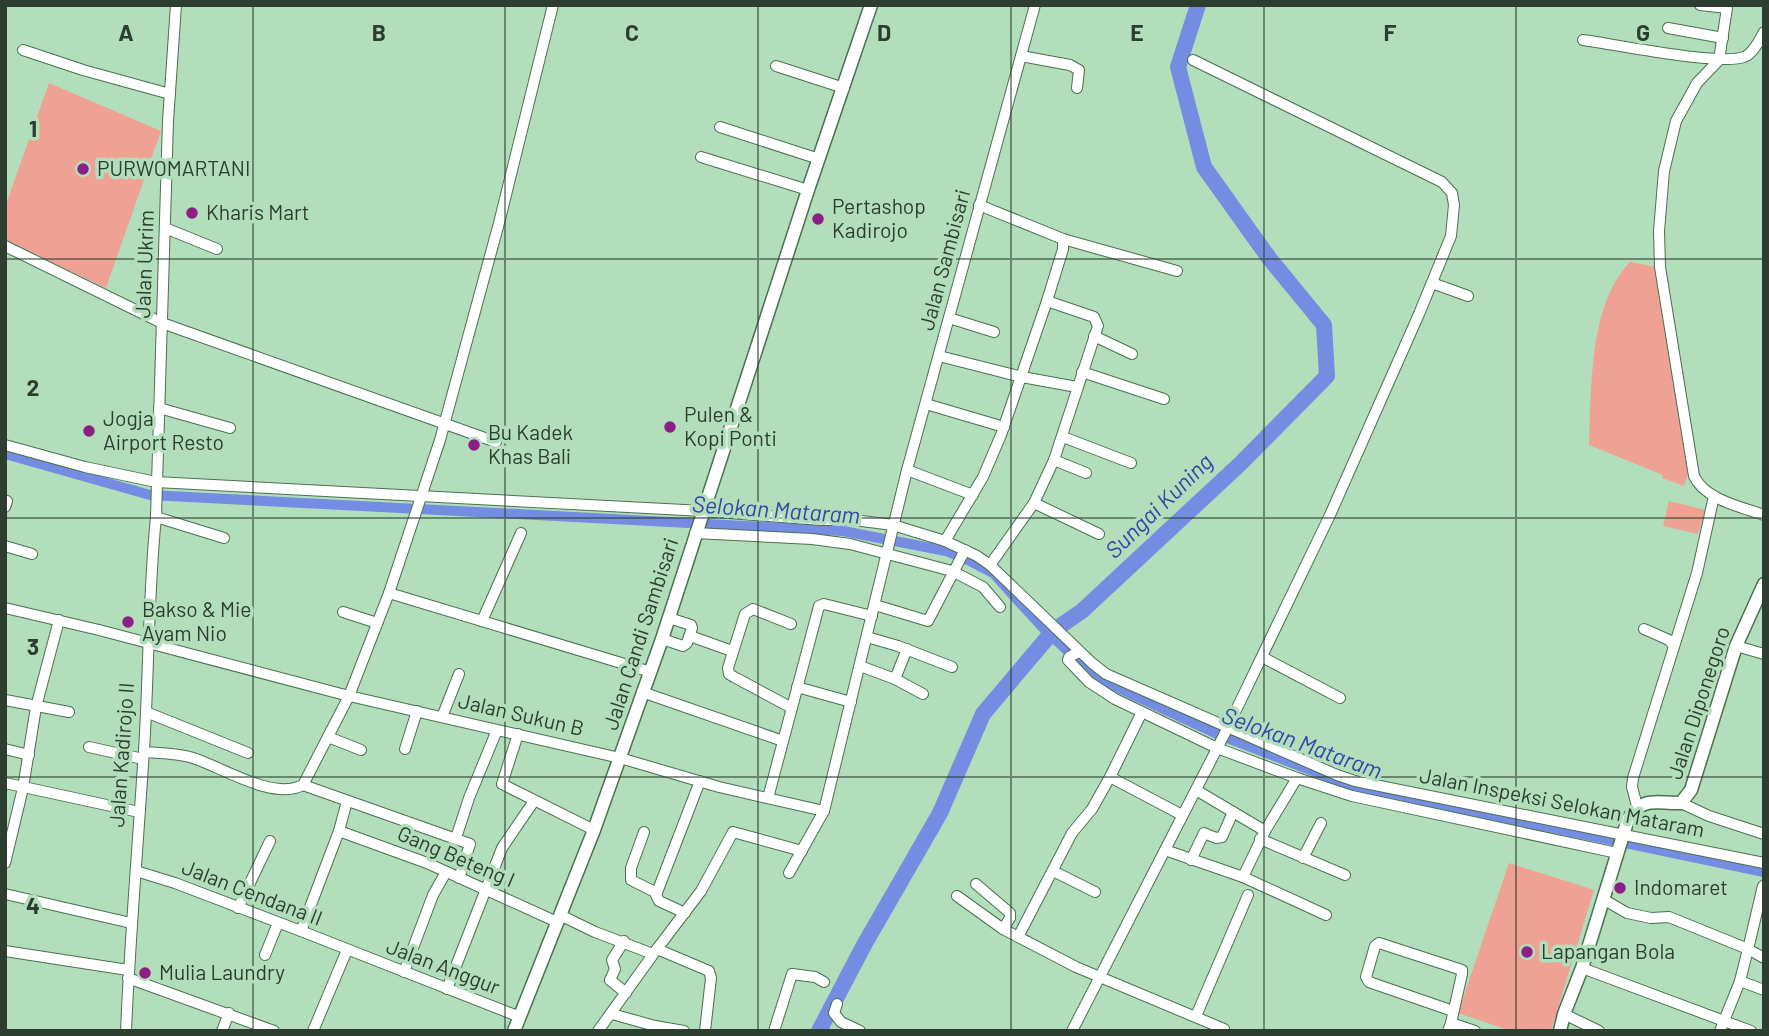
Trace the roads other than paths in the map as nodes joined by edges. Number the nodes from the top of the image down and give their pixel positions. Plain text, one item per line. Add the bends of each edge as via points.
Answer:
1 (176, 5) edge
2 (553, 5) edge
3 (871, 5) edge
4 (1700, 5) edge
5 (1032, 6) edge
6 (1727, 7) edge
7 (1668, 28) dead end
8 (1764, 33) edge
9 (1723, 38) junction
10 (1583, 40) dead end
11 (23, 50) dead end
12 (1021, 56) junction
13 (1193, 60) dead end
14 (1718, 60) junction
15 (776, 66) dead end
16 (844, 88) junction
17 (1077, 88) dead end
18 (170, 94) junction
19 (720, 127) dead end
20 (701, 157) dead end
21 (819, 159) junction
22 (808, 190) junction
23 (979, 205) junction
24 (165, 228) junction
25 (1063, 239) junction
26 (5, 246) edge
27 (217, 248) dead end
28 (1177, 271) dead end
29 (1432, 283) junction
30 (1468, 296) dead end
31 (1047, 301) junction
32 (949, 318) junction
33 (162, 323) junction
34 (994, 332) dead end
35 (1094, 336) junction
36 (1132, 354) dead end
37 (939, 356) junction
38 (1082, 372) junction
39 (1022, 377) junction
40 (1077, 387) junction
41 (1164, 400) dead end
42 (926, 404) junction
43 (159, 408) junction
44 (445, 425) junction
45 (1004, 427) junction
46 (230, 428) dead end
47 (1063, 437) junction
48 (496, 442) dead end
49 (5, 444) edge
50 (1054, 460) junction
51 (1131, 463) dead end
52 (907, 470) junction
53 (1086, 472) dead end
54 (156, 486) junction
55 (973, 495) junction
56 (1713, 495) junction
57 (419, 500) junction
58 (1034, 503) junction
59 (702, 513) junction
60 (1764, 515) edge
61 (156, 517) junction
62 (892, 529) junction
63 (696, 531) junction
64 (521, 533) dead end
65 (1099, 534) dead end
66 (224, 538) dead end
67 (945, 541) junction
68 (5, 546) edge
69 (889, 550) junction
70 (963, 551) junction
71 (32, 554) dead end
72 (990, 565) junction
73 (955, 567) junction
74 (1764, 584) edge
75 (389, 593) junction
76 (875, 605) junction
77 (1000, 607) dead end
78 (5, 608) edge
79 (1758, 611) edge
80 (343, 612) dead end
81 (872, 616) junction
82 (669, 618) junction
83 (59, 620) junction
84 (482, 621) junction
85 (377, 623) junction
86 (791, 624) dead end
87 (1644, 629) dead end
88 (690, 636) junction
89 (867, 637) junction
90 (662, 639) junction
91 (148, 644) junction
92 (1674, 646) junction
93 (1736, 646) junction
94 (907, 649) junction
95 (732, 651) junction
96 (1075, 652) junction
97 (1764, 654) edge
98 (1262, 657) junction
99 (860, 666) junction
100 (952, 667) dead end
101 (650, 672) junction
102 (459, 674) dead end
103 (895, 679) junction
104 (797, 687) junction
105 (642, 692) junction
106 (923, 694) dead end
107 (349, 696) junction
108 (1340, 698) dead end
109 (5, 699) edge
110 (851, 702) junction
111 (36, 707) junction
112 (792, 708) junction
113 (416, 711) junction
114 (69, 712) dead end
115 (146, 712) junction
116 (1142, 712) junction
117 (442, 717) junction
118 (497, 730) junction
119 (1226, 731) junction
120 (518, 734) junction
121 (328, 737) junction
122 (783, 741) junction
123 (89, 747) dead end
124 (1218, 747) junction
125 (405, 748) dead end
126 (5, 749) edge
127 (361, 750) dead end
128 (248, 753) dead end
129 (29, 755) junction
130 (144, 755) junction
131 (620, 758) junction
132 (1111, 777) junction
133 (1297, 778) junction
134 (700, 781) junction
135 (5, 783) edge
136 (303, 785) junction
137 (23, 788) junction
138 (1196, 790) junction
139 (768, 798) junction
140 (534, 801) junction
141 (347, 802) junction
142 (1681, 803) junction
143 (1637, 806) junction
144 (824, 811) junction
145 (139, 812) junction
146 (1233, 812) junction
147 (1182, 815) junction
148 (1321, 823) dead end
149 (339, 831) junction
150 (594, 831) junction
151 (644, 832) dead end
152 (1764, 834) edge
153 (1263, 835) junction
154 (456, 838) junction
155 (270, 841) dead end
156 (1620, 843) junction
157 (802, 850) junction
158 (1165, 850) junction
159 (1303, 858) junction
160 (1191, 860) junction
161 (5, 863) edge
162 (1764, 863) edge
163 (136, 871) junction
164 (1054, 871) junction
165 (446, 872) junction
166 (789, 873) dead end
167 (1345, 875) dead end
168 (1243, 877) junction
169 (459, 878) junction
170 (976, 884) dead end
171 (1763, 886) edge
172 (486, 891) junction
173 (1095, 892) dead end
174 (657, 893) junction
175 (5, 894) edge
176 (1248, 895) dead end
177 (957, 896) dead end
178 (1603, 899) junction
179 (238, 908) junction
180 (1761, 911) edge
181 (685, 912) junction
182 (1326, 915) dead end
183 (559, 918) junction
184 (131, 923) junction
185 (278, 923) junction
186 (1003, 929) junction
187 (301, 931) junction
188 (1018, 937) junction
189 (624, 941) junction
190 (1748, 949) junction
191 (5, 951) edge
192 (655, 951) junction
193 (350, 952) junction
194 (265, 955) dead end
195 (1764, 958) edge
196 (1582, 968) junction
197 (404, 972) junction
198 (128, 974) junction
199 (1100, 976) junction
200 (1740, 981) junction
201 (824, 982) dead end
202 (447, 989) junction
203 (1764, 990) edge
204 (626, 993) junction
205 (837, 1004) dead end
206 (1454, 1011) junction
207 (229, 1013) junction
208 (612, 1014) junction
209 (1563, 1014) junction
210 (1196, 1016) junction
211 (520, 1017) junction
212 (1722, 1026) edge
213 (1449, 1027) edge
214 (1224, 1029) edge
215 (126, 1031) edge
216 (222, 1031) edge
217 (274, 1031) edge
218 (313, 1031) edge
219 (514, 1031) edge
220 (598, 1031) edge
221 (684, 1031) edge
222 (705, 1031) edge
223 (774, 1031) edge
224 (860, 1031) edge
225 (1072, 1031) edge
226 (1475, 1031) edge
227 (1560, 1031) edge
228 (1598, 1031) edge
229 (1751, 1031) edge

1 - 18 street, Jalan Ukrim
2 - 44 street
3 - 16 street, Jalan Candi Sambisari
4 - 6 street
5 - 12 street, Jalan Sambisari
6 - 9 street
7 - 9 street
8 - 14 street via 1744,57
9 - 14 street
10 - 14 street
11 - 18 street
12 - 17 street via 1079,70
12 - 23 street, Jalan Sambisari
13 - 29 street via 1442,182 1454,205 1451,236
14 - 56 street via 1697,83 1676,121 1664,171 1659,250 1693,471 1700,486
15 - 16 street
16 - 21 street, Jalan Candi Sambisari
18 - 24 street, Jalan Ukrim
19 - 21 street
20 - 22 street
21 - 22 street, Jalan Candi Sambisari
22 - 59 street, Jalan Candi Sambisari
23 - 25 street
23 - 32 street, Jalan Sambisari
24 - 27 street
24 - 33 street, Jalan Ukrim
25 - 28 street
25 - 31 street
26 - 33 street
29 - 30 street
29 - 98 street
31 - 35 street via 1094,317 1098,326
31 - 39 street
32 - 34 street
32 - 37 street, Jalan Sambisari
33 - 43 street, Jalan Ukrim
33 - 44 street
35 - 36 street
35 - 38 street
37 - 39 street
37 - 42 street, Jalan Sambisari
38 - 40 street
38 - 41 street
39 - 40 street
39 - 45 street
40 - 47 street
42 - 45 street
42 - 52 street, Jalan Sambisari
43 - 46 street
43 - 54 street, Jalan Ukrim
44 - 48 street
44 - 57 street
45 - 55 street
47 - 50 street
47 - 51 street
49 - 54 street, Jalan Inspeksi Selokan Mataram
50 - 53 street
50 - 58 street
52 - 55 street
52 - 62 street, Jalan Sambisari
54 - 57 street, Jalan Inspeksi Selokan Mataram
54 - 61 street, Jalan Kadirojo II
55 - 67 street
56 - 60 street
56 - 92 street via 1697,573
57 - 59 street, Jalan Inspeksi Selokan Mataram
57 - 75 street
58 - 65 street
58 - 72 street
59 - 62 street, Jalan Inspeksi Selokan Mataram via 854,520
59 - 63 street, Jalan Candi Sambisari
61 - 66 street
61 - 91 street, Jalan Kadirojo II
62 - 67 street, Jalan Inspeksi Selokan Mataram
62 - 69 street
63 - 69 street
63 - 82 street, Jalan Candi Sambisari
64 - 84 street
67 - 70 street, Jalan Inspeksi Selokan Mataram
68 - 71 street
69 - 73 street
69 - 76 street
70 - 72 street, Jalan Inspeksi Selokan Mataram
70 - 73 street
72 - 96 street, Jalan Inspeksi Selokan Mataram
73 - 76 street via 928,621
73 - 77 street via 983,587
74 - 79 street, Jalan Diponegoro
75 - 84 street
75 - 85 street
76 - 81 street
78 - 83 street, Jalan Sukun B
79 - 93 street, Jalan Diponegoro
80 - 85 street
81 - 89 street
81 - 104 street via 819,606
82 - 88 street via 691,625
82 - 90 street, Jalan Candi Sambisari
83 - 91 street, Jalan Sukun B
83 - 111 street
84 - 101 street
85 - 107 street
86 - 95 street via 753,608 745,614
87 - 92 street
88 - 90 street via 683,646
88 - 95 street
89 - 94 street
89 - 99 street
90 - 101 street, Jalan Candi Sambisari
91 - 107 street, Jalan Sukun B
91 - 115 street, Jalan Kadirojo II
92 - 143 street via 1633,778
93 - 97 street
93 - 142 street, Jalan Diponegoro via 1691,790
94 - 100 street
94 - 103 street
95 - 112 street via 729,674
96 - 116 street via 1068,660 1102,692
96 - 119 street, Jalan Inspeksi Selokan Mataram via 1106,674
98 - 108 street
98 - 119 street
99 - 103 street
99 - 110 street
101 - 105 street, Jalan Candi Sambisari
102 - 117 street
103 - 106 street
104 - 110 street
104 - 112 street
105 - 122 street
105 - 131 street, Jalan Candi Sambisari
107 - 113 street, Jalan Sukun B
107 - 121 street
109 - 111 street
110 - 144 street
111 - 114 street
111 - 129 street
112 - 122 street
113 - 117 street, Jalan Sukun B
113 - 125 street
115 - 128 street
115 - 130 street, Jalan Kadirojo II
116 - 124 street
116 - 132 street
117 - 118 street, Jalan Sukun B
118 - 120 street, Jalan Sukun B
118 - 154 street
119 - 124 street
119 - 156 street, Jalan Inspeksi Selokan Mataram via 1355,781
120 - 131 street, Jalan Sukun B
120 - 140 street via 502,783
121 - 127 street
121 - 136 street
122 - 139 street
123 - 130 street
124 - 133 street
124 - 138 street
126 - 129 street
129 - 137 street
130 - 136 street via 191,757 272,788
130 - 145 street, Jalan Kadirojo II
131 - 134 street, Jalan Sukun B
131 - 150 street, Jalan Candi Sambisari
132 - 147 street
132 - 164 street via 1072,833
133 - 153 street
133 - 156 street via 1352,796
134 - 139 street, Jalan Sukun B
134 - 174 street
135 - 137 street
136 - 141 street
137 - 145 street
137 - 161 street
138 - 146 street
138 - 147 street
139 - 144 street, Jalan Sukun B
140 - 150 street
140 - 172 street via 502,848
141 - 149 street
141 - 154 street
142 - 143 street, Jalan Diponegoro
142 - 152 street
143 - 156 street
144 - 157 street
145 - 163 street, Jalan Kadirojo II
146 - 153 street
146 - 160 street via 1222,837 1204,833
147 - 158 street
148 - 159 street
149 - 165 street, Gang Beteng I
149 - 187 street
150 - 183 street, Jalan Candi Sambisari
151 - 174 street via 631,880
153 - 159 street
153 - 168 street
154 - 169 street via 471,845
155 - 179 street
156 - 162 street, Jalan Inspeksi Selokan Mataram
156 - 178 street
157 - 166 street
157 - 181 street via 733,832
158 - 160 street
158 - 199 street
159 - 167 street
160 - 168 street
163 - 179 street, Jalan Cendana II
163 - 184 street, Jalan Kadirojo II
164 - 173 street
164 - 188 street
165 - 169 street, Gang Beteng I
165 - 197 street
168 - 182 street
169 - 172 street, Gang Beteng I
170 - 186 street via 1010,913
171 - 180 street
172 - 183 street, Gang Beteng I
172 - 202 street
174 - 181 street via 659,901
175 - 184 street
176 - 210 street
177 - 186 street
178 - 190 street via 1627,913 1669,916
178 - 196 street
179 - 185 street, Jalan Cendana II
180 - 190 street
181 - 192 street
183 - 189 street, Gang Beteng I
183 - 211 street, Jalan Candi Sambisari
184 - 198 street, Jalan Kadirojo II
185 - 187 street, Jalan Cendana II
185 - 194 street
186 - 188 street
187 - 193 street, Jalan Cendana II
188 - 199 street
189 - 192 street, Gang Beteng I
189 - 204 street via 612,960 615,969 610,980
190 - 195 street
190 - 200 street
191 - 198 street
192 - 204 street
192 - 222 street, Gang Beteng I via 709,971
193 - 197 street, Jalan Anggur
193 - 218 street
196 - 209 street
196 - 212 street
197 - 202 street, Jalan Anggur
198 - 207 street
198 - 215 street, Jalan Kadirojo II
199 - 210 street
199 - 225 street
200 - 203 street
200 - 212 street
201 - 223 street via 792,974
202 - 211 street, Jalan Anggur
204 - 208 street
205 - 224 street via 834,1013 839,1020
206 - 206 street via 1367,981 1375,946 1379,943 1462,970
206 - 213 street
207 - 216 street
207 - 217 street
208 - 220 street
208 - 221 street
209 - 227 street
209 - 228 street
210 - 214 street
211 - 219 street, Jalan Candi Sambisari
212 - 229 street
213 - 226 street

